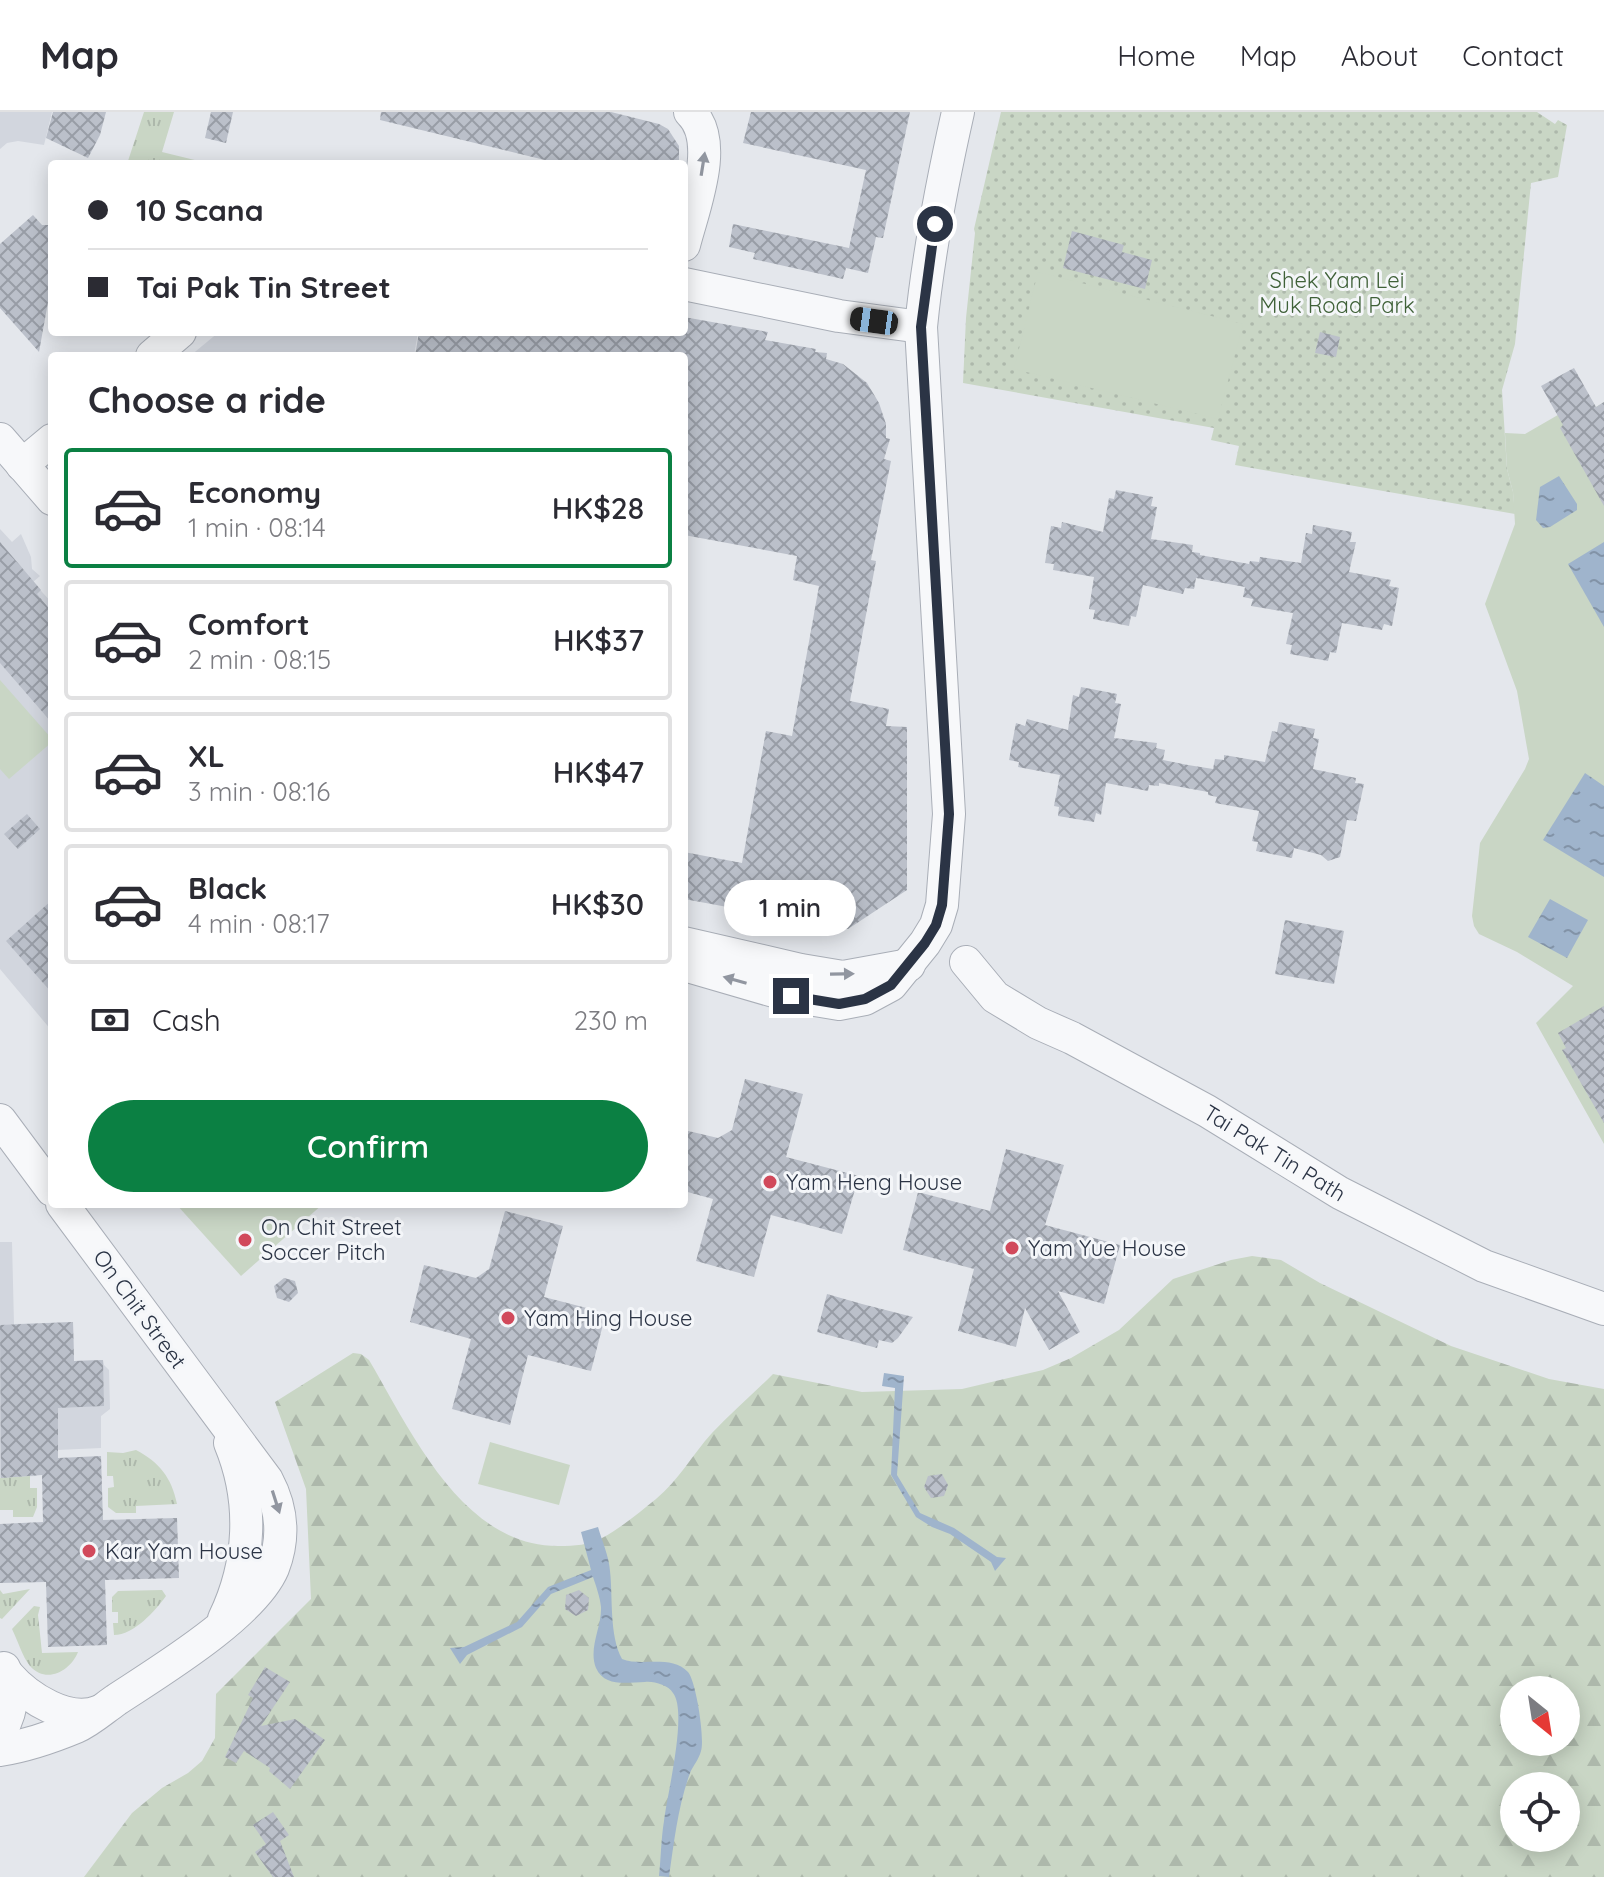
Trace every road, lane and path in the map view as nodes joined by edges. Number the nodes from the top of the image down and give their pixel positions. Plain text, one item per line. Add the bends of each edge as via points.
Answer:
1 (690, 112) edge
2 (958, 112) edge
3 (688, 227) edge
4 (688, 285) edge
5 (921, 327) junction
6 (175, 336) edge
7 (157, 352) edge
8 (0, 439) edge
9 (48, 443) edge
10 (22, 465) junction
11 (48, 494) edge
12 (688, 944) edge
13 (966, 962) dead end
14 (909, 965) junction
15 (688, 966) edge
16 (0, 1120) edge
17 (48, 1185) edge
18 (65, 1208) edge
19 (1604, 1309) edge
20 (4, 1668) edge
21 (102, 1709) junction
22 (0, 1733) edge
23 (0, 1750) edge

3 -> 1 street via 705,147
2 - 5 street via 937,210
4 - 5 street
5 - 14 street via 949,814 942,905 936,925
6 - 7 street
8 - 10 street
9 - 10 street
10 - 11 street
12 -> 14 street via 843,977
13 - 19 street, Tai Pak Tin Path via 995,997 1207,1111 1340,1193 1484,1266
14 -> 15 street via 891,985 865,999 839,1004
16 - 17 street
18 - 21 street, On Chit Street via 267,1480 279,1504 281,1527 269,1575 256,1594 220,1627
20 - 21 street via 35,1701 95,1714
20 - 22 street via 12,1694
21 - 23 street, On Chit Street via 78,1726

